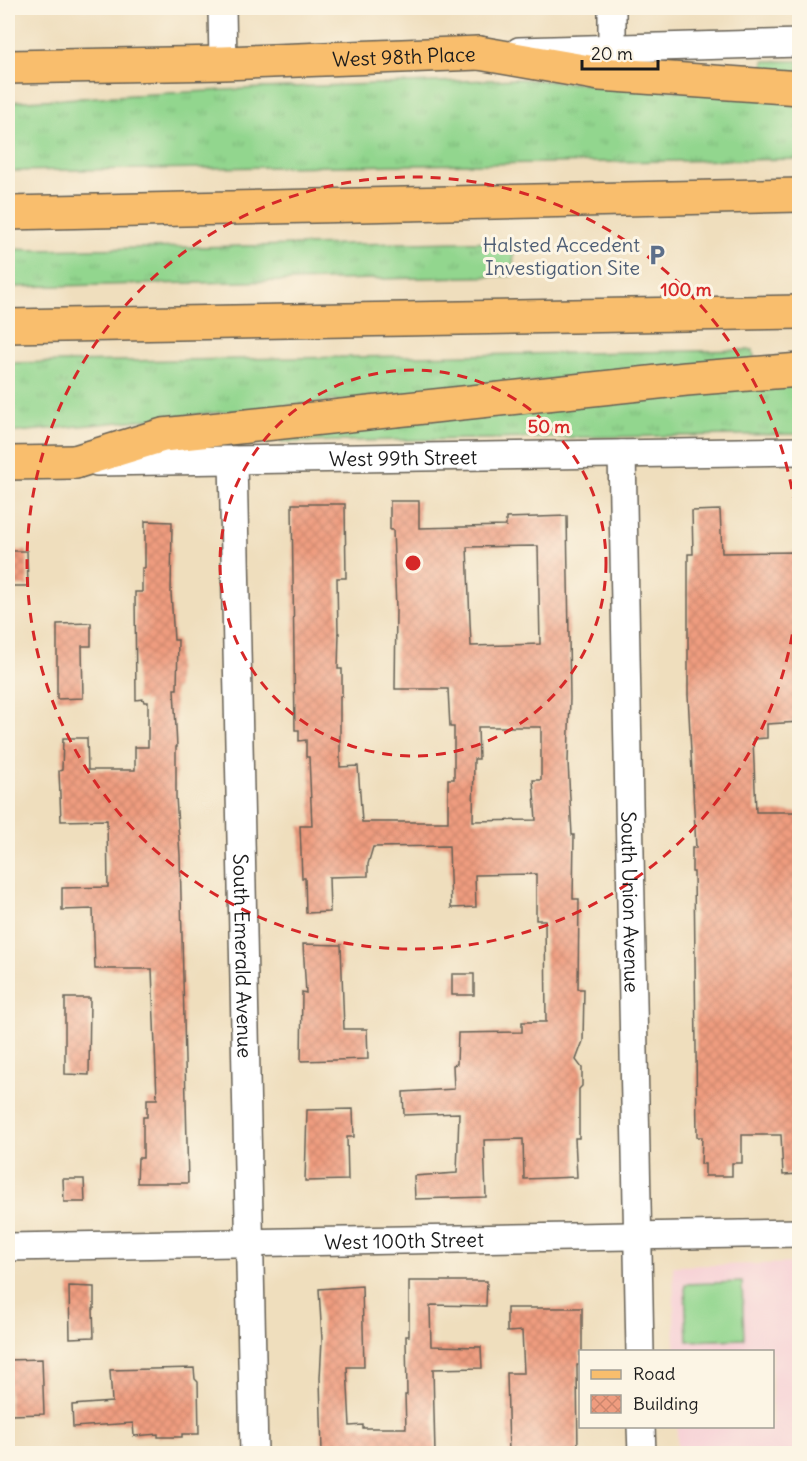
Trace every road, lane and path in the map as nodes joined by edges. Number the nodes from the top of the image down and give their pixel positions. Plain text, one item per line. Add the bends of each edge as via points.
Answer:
1 (222, 8) edge
2 (612, 8) edge
3 (800, 44) edge
4 (612, 47) junction
5 (479, 53) junction
6 (223, 63) junction
7 (8, 67) edge
8 (800, 88) edge
9 (800, 195) edge
10 (8, 213) edge
11 (800, 312) edge
12 (8, 326) edge
13 (800, 370) edge
14 (800, 451) edge
15 (622, 454) junction
16 (233, 460) junction
17 (75, 462) junction
18 (8, 463) edge
19 (800, 1233) edge
20 (637, 1236) junction
21 (249, 1243) junction
22 (8, 1247) edge
23 (640, 1350) edge
24 (641, 1428) edge
25 (254, 1454) edge
26 (642, 1454) edge

1 - 6 street
2 - 4 street
3 - 4 street, West 98th Place
4 - 5 street, West 98th Place
5 - 6 main road, West 98th Place
5 - 8 main road via 600,74
6 - 7 main road, West 98th Place
9 - 10 main road
11 - 12 main road
13 - 17 main road via 163,435
14 - 15 street, West 99th Street
15 - 16 street, West 99th Street
15 - 20 street, South Union Avenue
16 - 17 street, West 99th Street
16 - 21 street, South Emerald Avenue
17 - 18 main road, West 99th Street
19 - 20 street, West 100th Street
20 - 21 street, West 100th Street
20 - 23 street, South Union Avenue
21 - 22 street, West 100th Street
21 - 25 street, South Emerald Avenue
24 - 26 street

